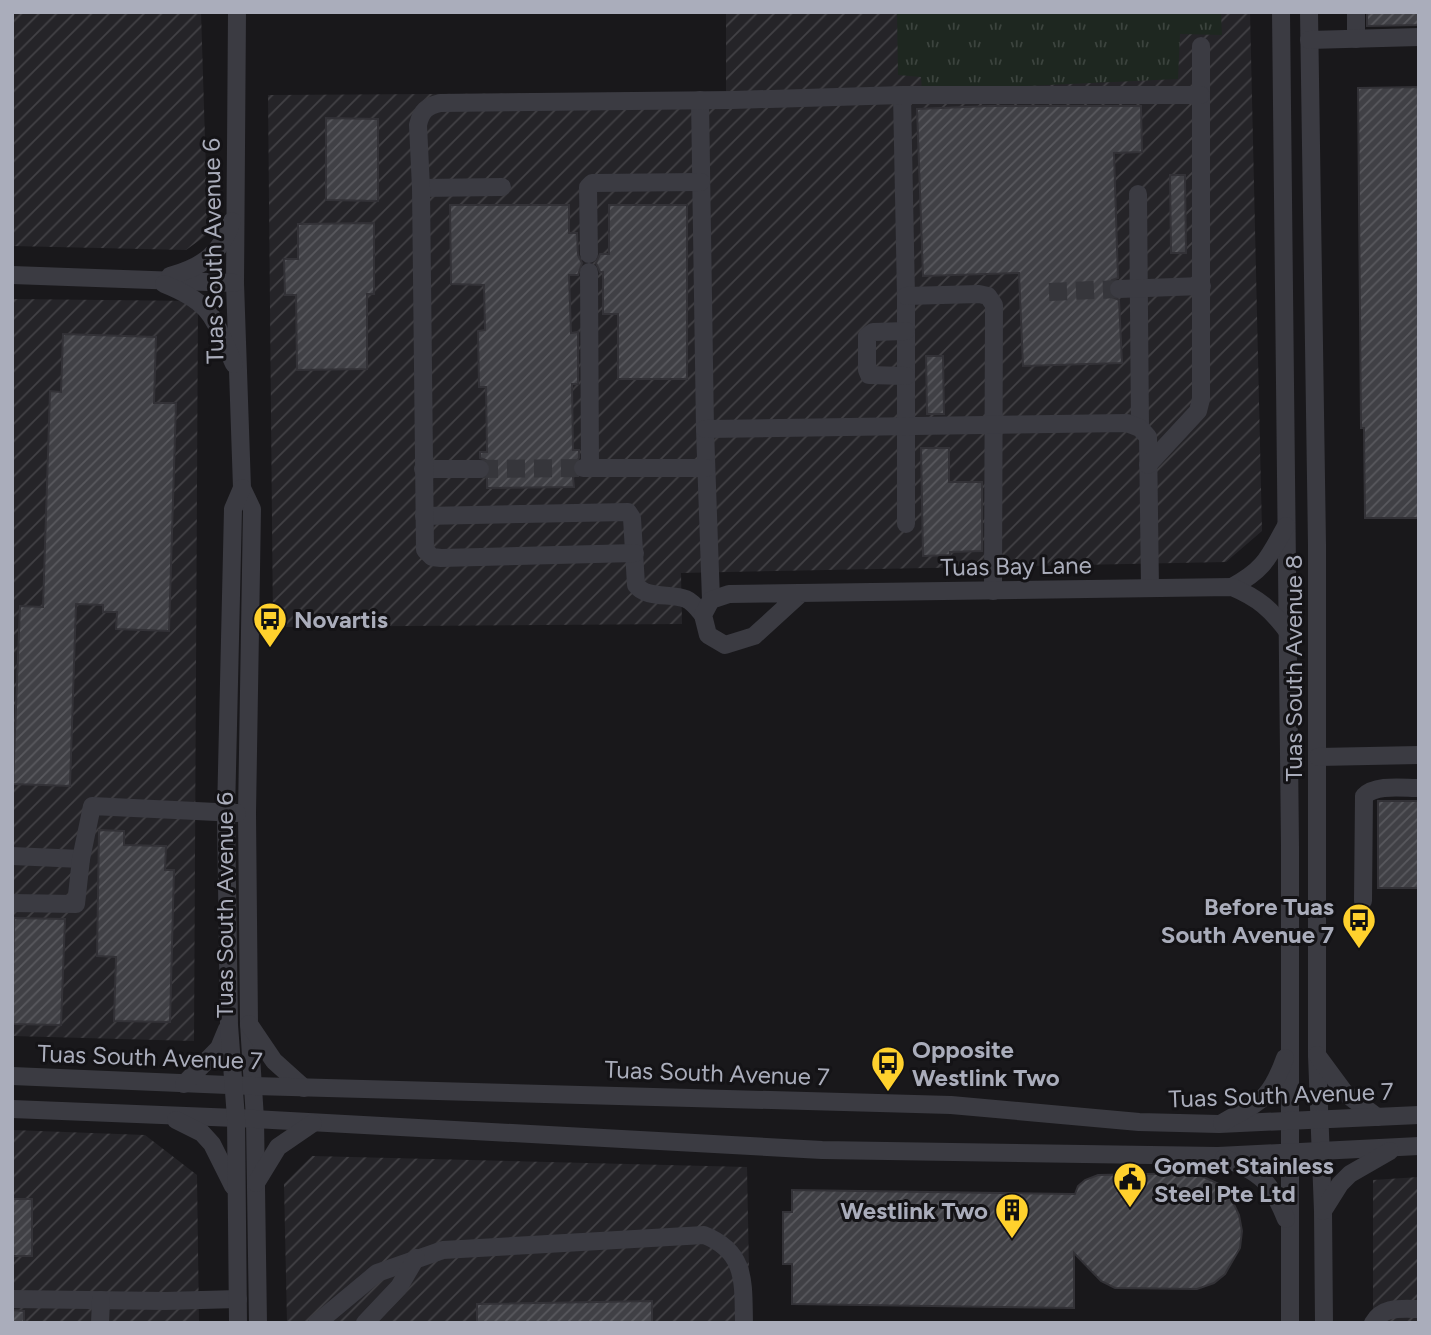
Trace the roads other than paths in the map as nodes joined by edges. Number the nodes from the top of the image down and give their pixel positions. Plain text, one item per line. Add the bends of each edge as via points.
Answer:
1 (237, 12) edge
2 (1281, 12) edge
3 (1309, 12) edge
4 (1356, 12) edge
5 (1419, 37) edge
6 (1356, 39) junction
7 (1309, 40) junction
8 (1201, 46) dead end
9 (902, 95) junction
10 (1201, 95) junction
11 (700, 100) junction
12 (701, 182) junction
13 (502, 187) dead end
14 (421, 188) junction
15 (1138, 194) dead end
16 (234, 214) junction
17 (12, 275) edge
18 (153, 280) junction
19 (235, 283) junction
20 (1202, 286) junction
21 (1119, 289) tunnel mouth
22 (1140, 289) junction
23 (906, 296) junction
24 (906, 331) junction
25 (238, 374) junction
26 (906, 376) junction
27 (994, 425) junction
28 (906, 426) junction
29 (1140, 428) junction
30 (705, 429) junction
31 (1148, 465) junction
32 (706, 468) junction
33 (423, 469) junction
34 (480, 469) tunnel mouth
35 (242, 488) junction
36 (424, 516) junction
37 (1288, 523) junction
38 (906, 524) dead end
39 (635, 553) junction
40 (1232, 587) junction
41 (1150, 588) junction
42 (993, 591) junction
43 (800, 594) junction
44 (707, 608) junction
45 (1289, 632) junction
46 (1419, 755) edge
47 (1318, 757) junction
48 (1419, 788) edge
49 (226, 813) junction
50 (247, 813) junction
51 (12, 856) edge
52 (81, 859) junction
53 (1363, 901) dead end
54 (12, 903) edge
55 (249, 1024) junction
56 (229, 1025) junction
57 (1290, 1043) junction
58 (1317, 1055) junction
59 (12, 1076) edge
60 (184, 1084) junction
61 (232, 1085) junction
62 (252, 1086) junction
63 (304, 1088) junction
64 (12, 1109) edge
65 (1419, 1115) edge
66 (169, 1116) junction
67 (1377, 1117) junction
68 (236, 1118) junction
69 (255, 1119) junction
70 (1319, 1120) junction
71 (1289, 1121) junction
72 (313, 1123) junction
73 (1219, 1124) junction
74 (1419, 1146) edge
75 (1393, 1149) junction
76 (1321, 1151) junction
77 (1290, 1152) junction
78 (1218, 1156) junction
79 (256, 1183) junction
80 (236, 1192) junction
81 (1323, 1211) junction
82 (1290, 1228) junction
83 (416, 1258) junction
84 (12, 1299) edge
85 (238, 1299) junction
86 (101, 1300) junction
87 (1419, 1309) edge
88 (100, 1323) edge
89 (238, 1323) edge
90 (258, 1323) edge
91 (317, 1323) edge
92 (365, 1323) edge
93 (744, 1323) edge
94 (1290, 1323) edge
95 (1324, 1323) edge
96 (1373, 1323) edge

1 - 16 street, Tuas South Avenue 6
2 - 37 street, Tuas South Avenue 8
3 - 7 street, Tuas South Avenue 8
4 - 6 street
5 - 6 street
6 - 7 street
7 - 47 street, Tuas South Avenue 8
8 - 10 street
9 - 10 street
9 - 11 street
9 - 23 street
10 - 20 street
11 - 12 street
11 - 14 street via 429,105 418,125
12 - 30 street
12 - 32 street via 592,183 588,187 586,468
13 - 14 street
14 - 33 street
15 - 22 street
16 - 18 street via 227,237 204,262
16 - 19 street, Tuas South Avenue 6
17 - 18 street
18 - 19 street
18 - 25 street via 205,306
19 - 25 street, Tuas South Avenue 6
20 - 22 street
20 - 31 street via 1202,399 1198,411
21 - 22 street
22 - 29 street
23 - 24 street
23 - 27 street via 988,296 993,304
24 - 26 street
24 - 26 street via 869,333 867,359 869,375
25 - 35 street, Tuas South Avenue 6
26 - 28 street
27 - 28 street
27 - 29 street via 1127,423
27 - 42 street
28 - 30 street
28 - 38 street
29 - 31 street via 1148,437
30 - 32 street
31 - 41 street
32 - 44 street
33 - 34 street
33 - 36 street
35 - 49 street, Tuas South Avenue 6 via 233,509
35 - 50 street, Tuas South Avenue 6 via 252,509
36 - 39 street via 624,510 632,518
36 - 39 street via 425,550 432,558
37 - 40 street via 1266,563
37 - 45 street, Tuas South Avenue 8
39 - 44 street via 639,589
40 - 41 street, Tuas Bay Lane
40 - 45 street, Tuas Bay Lane via 1271,609
41 - 42 street, Tuas Bay Lane
42 - 43 street, Tuas Bay Lane
43 - 44 street, Tuas Bay Lane via 729,594
43 - 44 street via 754,636 725,645 708,635
45 - 57 street, Tuas South Avenue 8
46 - 47 street
47 - 58 street, Tuas South Avenue 8
48 - 53 street via 1377,789 1364,796
49 - 50 street
49 - 52 street via 92,806
49 - 56 street, Tuas South Avenue 6
50 - 55 street, Tuas South Avenue 6
51 - 52 street
52 - 54 street via 75,906
55 - 62 street, Tuas South Avenue 6
55 - 63 street via 274,1061
56 - 60 street via 219,1048
56 - 61 street, Tuas South Avenue 6
57 - 71 street, Tuas South Avenue 8
57 - 73 street via 1268,1095
58 - 67 street via 1345,1094
58 - 70 street, Tuas South Avenue 8
59 - 60 street, Tuas South Avenue 7
60 - 61 street, Tuas South Avenue 7
61 - 62 street, Tuas South Avenue 7
61 - 68 street, Tuas South Avenue 6
62 - 63 street, Tuas South Avenue 7
62 - 69 street, Tuas South Avenue 6
63 - 73 street, Tuas South Avenue 7 via 951,1105 1139,1122
64 - 66 street
65 - 67 street, Tuas South Avenue 7
66 - 68 street
66 - 80 street via 202,1133 212,1144
67 - 70 street, Tuas South Avenue 7
68 - 69 street
68 - 80 street, Tuas South Avenue 6
69 - 72 street
69 - 79 street, Tuas South Avenue 6
70 - 71 street, Tuas South Avenue 7
70 - 76 street, Tuas South Avenue 8
71 - 73 street, Tuas South Avenue 7
71 - 77 street, Tuas South Avenue 8
72 - 78 street via 822,1150
72 - 79 street via 278,1147
74 - 75 street
75 - 76 street
75 - 81 street via 1350,1174
76 - 77 street
76 - 81 street, Tuas South Avenue 8
77 - 78 street
77 - 82 street, Tuas South Avenue 8
78 - 82 street via 1250,1168 1265,1181
79 - 90 street, Tuas South Avenue 6
80 - 85 street, Tuas South Avenue 6
81 - 95 street, Tuas South Avenue 8
82 - 94 street, Tuas South Avenue 8
83 - 91 street via 377,1273
83 - 92 street via 399,1287
83 - 93 street via 443,1250 704,1235 728,1248 737,1262 743,1283
84 - 86 street
85 - 86 street
85 - 89 street, Tuas South Avenue 6
86 - 88 street
87 - 96 street via 1385,1310

